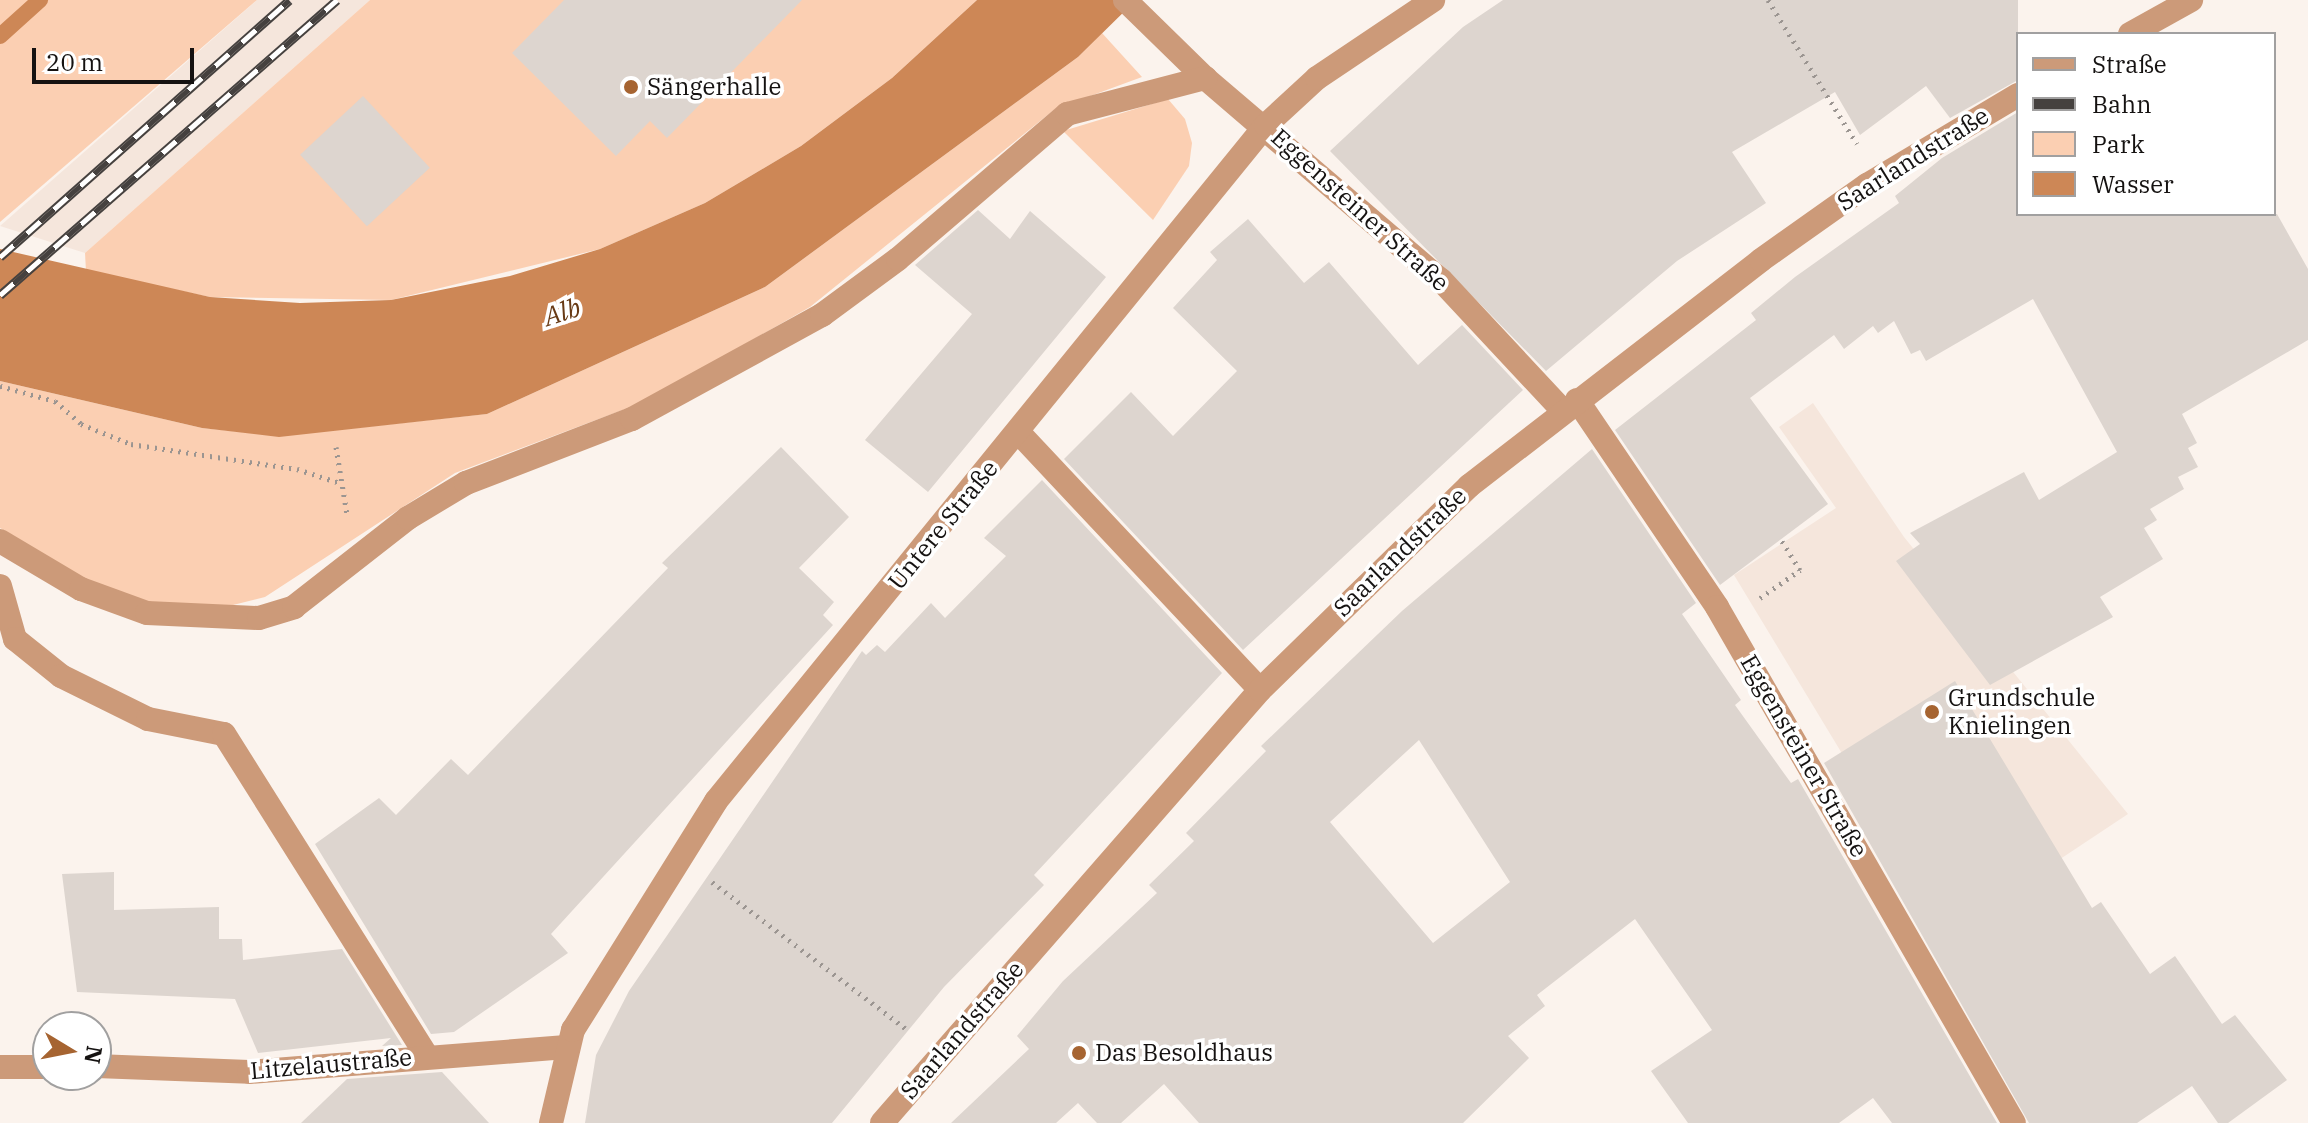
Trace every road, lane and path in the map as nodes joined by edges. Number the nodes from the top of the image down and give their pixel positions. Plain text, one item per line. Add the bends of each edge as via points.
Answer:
1 (1125, 0) edge
2 (1433, 0) edge
3 (1768, 0) edge
4 (2191, 0) edge
5 (2134, 32) edge
6 (1205, 78) junction
7 (2016, 96) edge
8 (1266, 125) junction
9 (1878, 179) junction
10 (0, 386) edge
11 (1570, 405) junction
12 (1019, 433) junction
13 (336, 447) dead end
14 (340, 483) junction
15 (347, 516) dead end
16 (1781, 540) dead end
17 (0, 541) edge
18 (0, 586) edge
19 (1757, 600) dead end
20 (1260, 690) junction
21 (678, 857) junction
22 (566, 1047) junction
23 (941, 1055) junction
24 (427, 1056) junction
25 (0, 1067) edge
26 (32, 1067) edge
27 (112, 1067) edge
28 (551, 1123) edge
29 (882, 1123) edge
30 (2014, 1123) edge

1 - 6 street, Eggensteiner Straße
2 - 8 street, Untere Straße via 1317,78
3 - 9 path
4 - 5 street
6 - 8 street, Eggensteiner Straße
6 - 17 street via 1067,114 898,259 822,315 632,419 466,483 408,518 294,607 259,618 147,613 81,589
7 - 9 street, Saarlandstraße
8 - 11 street, Eggensteiner Straße via 1441,280
8 - 12 street, Untere Straße
9 - 11 street, Saarlandstraße
10 - 14 path via 55,401 81,424 131,444 297,469
11 - 20 street, Saarlandstraße via 1423,528
11 - 30 street, Eggensteiner Straße via 1717,607
12 - 20 street
12 - 21 street, Untere Straße via 716,801
13 - 14 path
14 - 15 path
16 - 19 path via 1800,570
18 - 24 street via 15,639 61,676 148,719 224,734
20 - 23 street, Saarlandstraße
21 - 22 street, Untere Straße via 592,992
21 - 23 path
22 - 24 street, Litzelaustraße
22 - 28 street, Untere Straße
23 - 29 street, Saarlandstraße
24 - 27 street, Litzelaustraße via 249,1072
25 - 26 street

